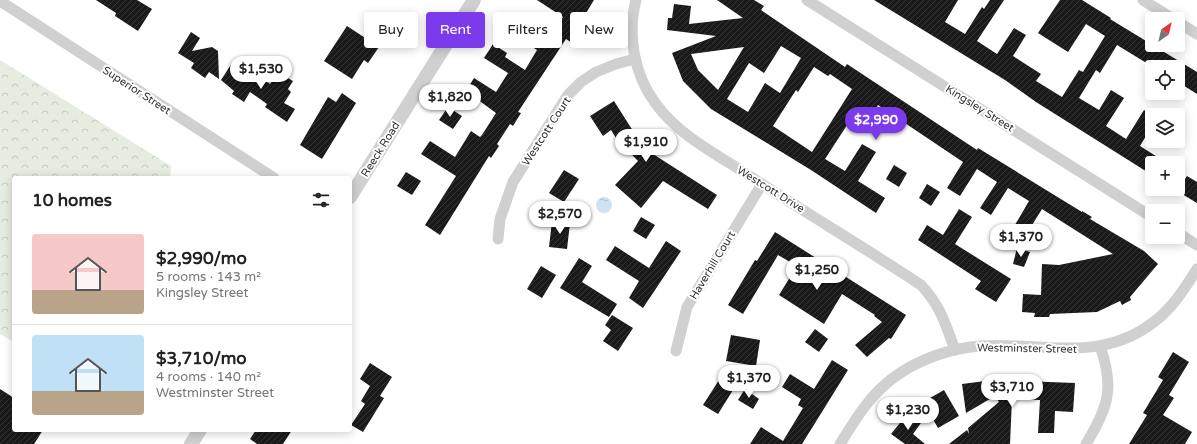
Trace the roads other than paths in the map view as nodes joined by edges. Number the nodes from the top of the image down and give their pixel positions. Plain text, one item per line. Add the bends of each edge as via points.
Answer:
1 (474, 0) edge
2 (636, 0) edge
3 (807, 0) edge
4 (0, 1) edge
5 (1150, 2) edge
6 (1164, 12) edge
7 (1185, 26) edge
8 (1197, 34) edge
9 (635, 60) junction
10 (271, 176) edge
11 (762, 184) junction
12 (352, 194) edge
13 (1145, 213) edge
14 (1185, 237) edge
15 (498, 239) dead end
16 (1197, 245) edge
17 (1197, 269) edge
18 (1100, 346) junction
19 (954, 350) junction
20 (676, 351) dead end
21 (199, 432) edge
22 (191, 444) edge
23 (840, 444) edge
24 (1086, 444) edge

1 - 12 street, Reeck Road
2 - 9 street, Westcott Drive via 633,23
3 - 13 street, Kingsley Street
4 - 10 street, Superior Street
5 - 6 street
7 - 8 street
9 - 11 street, Westcott Drive via 641,79 655,103 671,122
9 - 15 street, Westcott Court via 596,72 568,95 513,182 500,219
11 - 19 street, Westcott Drive via 921,285 932,296 941,312
11 - 20 street, Haverhill Court via 687,307
14 - 16 street
17 - 18 street, Westminster Street via 1171,306 1155,321 1133,335
18 - 19 street, Westminster Street via 1076,349 982,346
18 - 24 street via 1109,384 1107,402
19 - 23 street, Westminster Street via 914,365 893,378 868,402
21 - 22 street

